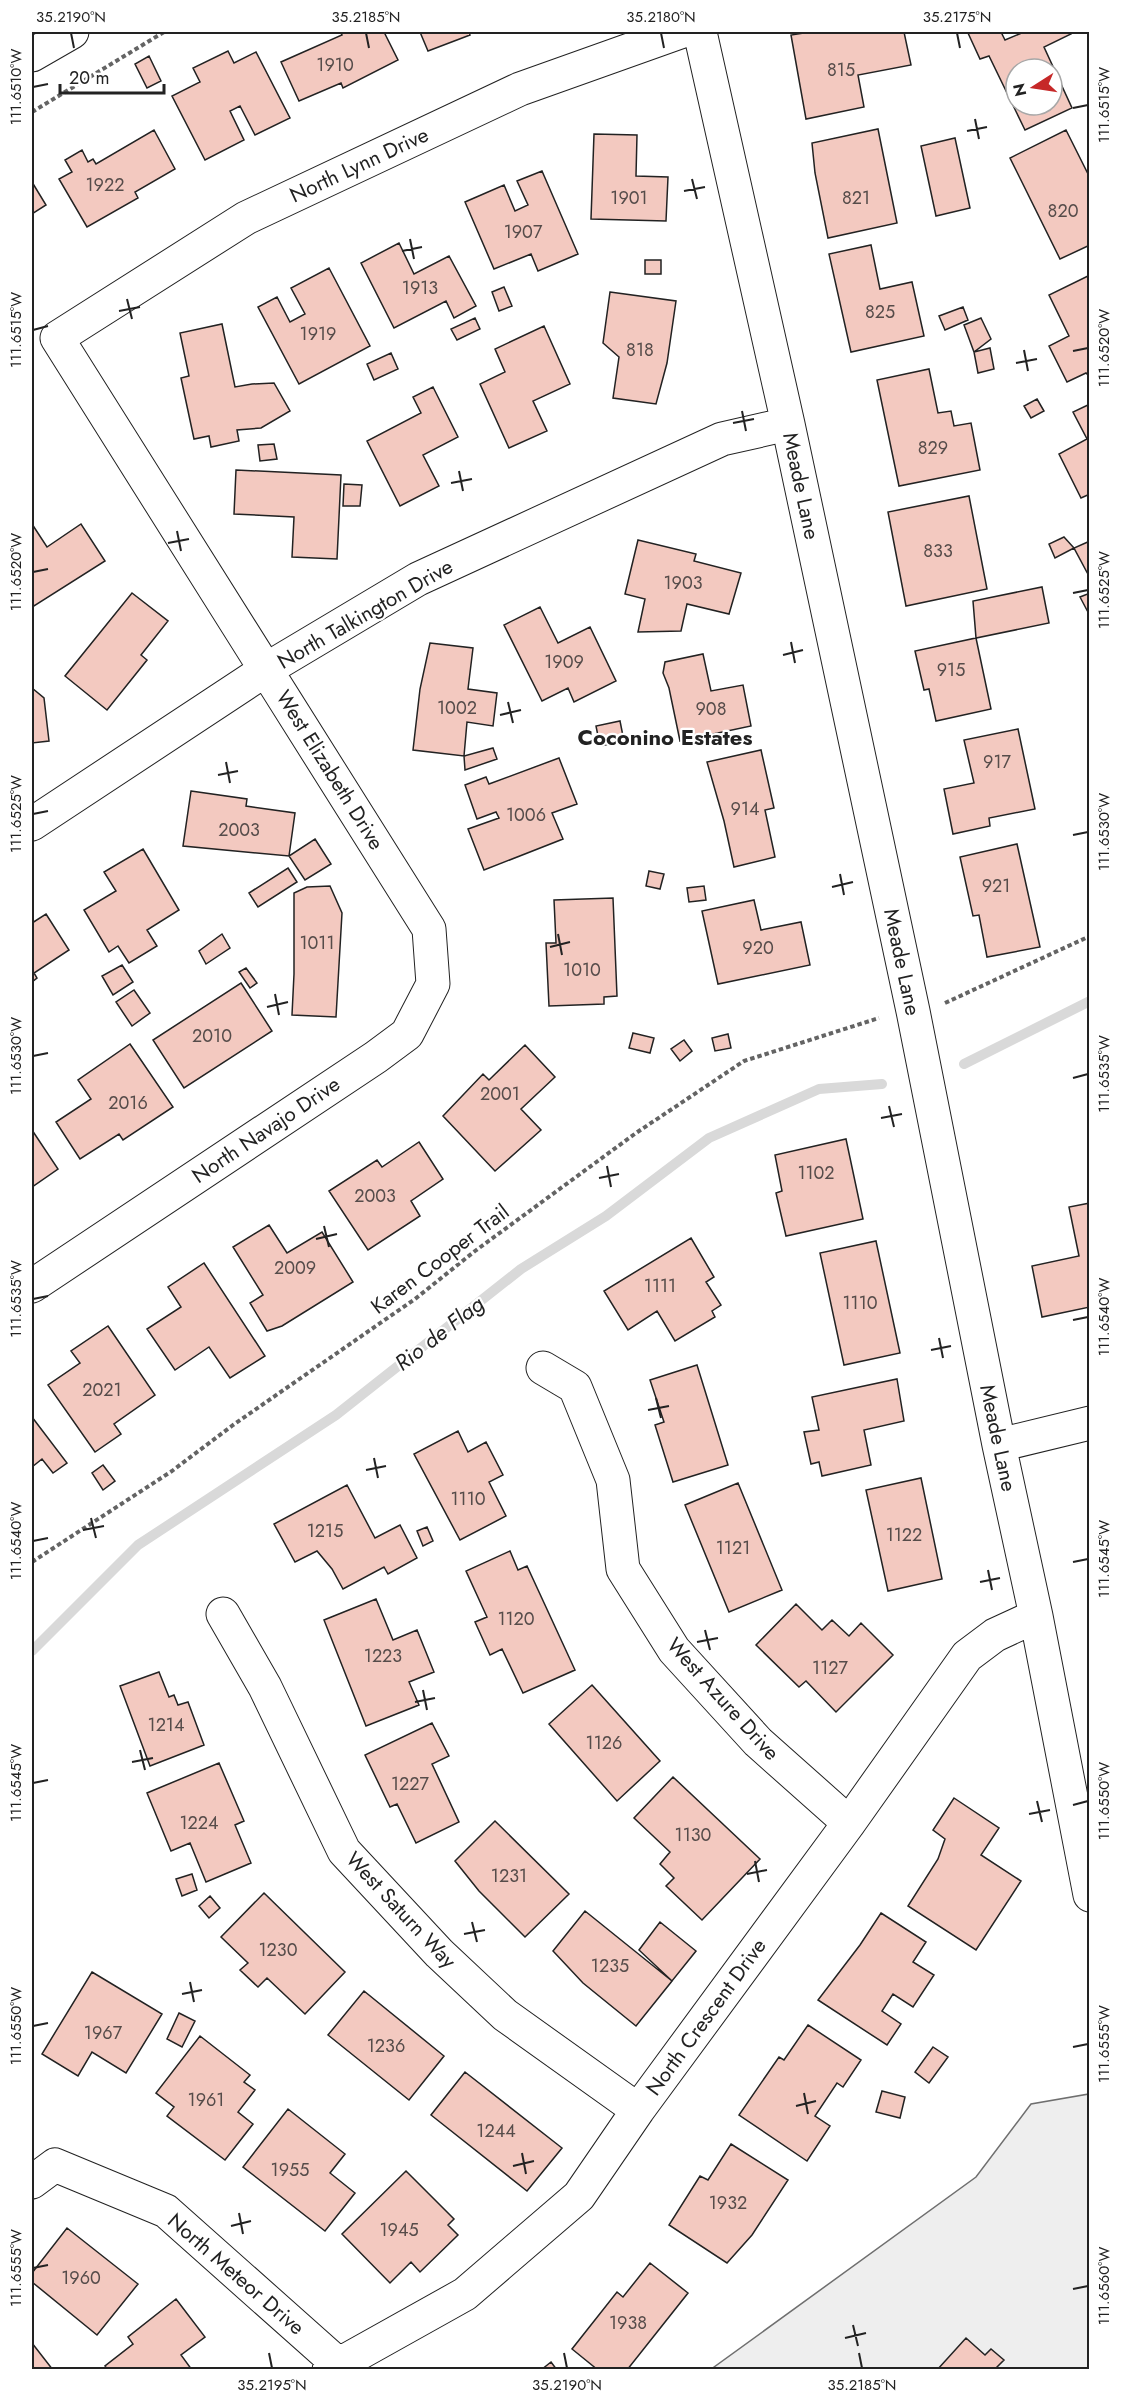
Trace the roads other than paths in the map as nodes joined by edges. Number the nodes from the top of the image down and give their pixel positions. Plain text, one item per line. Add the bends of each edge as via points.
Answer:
1 (72, 32) edge
2 (680, 32) edge
3 (700, 32) edge
4 (32, 55) edge
5 (57, 338) joint
6 (788, 424) junction
7 (267, 669) junction
8 (32, 824) edge
9 (429, 929) joint
10 (32, 1286) edge
11 (543, 1368) dead end
12 (1089, 1423) edge
13 (999, 1445) junction
14 (223, 1614) dead end
15 (1036, 1616) junction
16 (849, 1823) junction
17 (1089, 1895) edge
18 (638, 2110) junction
19 (32, 2182) edge
20 (333, 2367) edge

1 - 4 street
2 - 5 street, North Lynn Drive via 520,89 246,218
3 - 6 street, Meade Lane
5 - 7 street, West Elizabeth Drive
6 - 7 street, North Talkington Drive via 722,439 418,579
6 - 13 street, Meade Lane via 913,1011
7 - 8 street, North Talkington Drive
7 - 9 street, West Elizabeth Drive
9 - 10 street, North Navajo Drive via 433,984 408,1034
11 - 16 street, West Azure Drive via 575,1387 613,1480 623,1569 674,1650 758,1742
12 - 13 street
13 - 15 street, Meade Lane
14 - 18 street, West Saturn Way via 265,1687 344,1851 439,1953 505,2015
15 - 16 street, North Crescent Drive via 995,1635 967,1656
15 - 17 street, Meade Lane
16 - 18 street, North Crescent Drive
18 - 20 street, North Crescent Drive via 579,2196 465,2294
19 - 20 street, North Meteor Drive via 55,2165 166,2211

